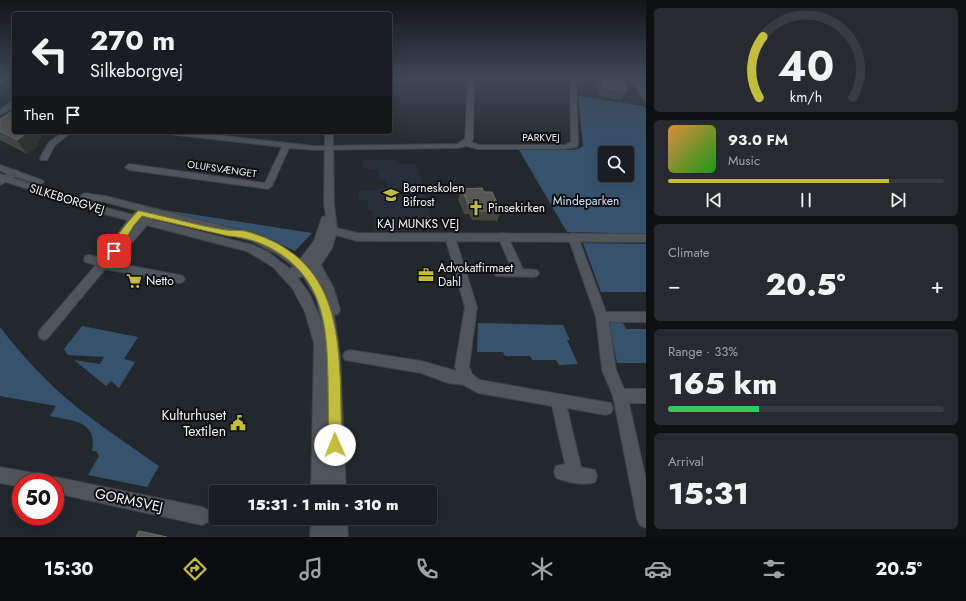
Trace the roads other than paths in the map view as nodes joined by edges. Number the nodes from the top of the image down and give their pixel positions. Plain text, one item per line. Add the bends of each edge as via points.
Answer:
1 (470, 103) edge
2 (574, 103) edge
3 (12, 105) edge
4 (0, 113) edge
5 (65, 134) edge
6 (185, 134) edge
7 (329, 134) edge
8 (466, 144) junction
9 (286, 146) junction
10 (329, 147) junction
11 (44, 158) dead end
12 (129, 167) dead end
13 (0, 168) edge
14 (16, 173) junction
15 (2, 180) edge
16 (85, 196) junction
17 (329, 205) junction
18 (142, 217) junction
19 (332, 230) junction
20 (243, 234) junction
21 (357, 237) junction
22 (503, 237) junction
23 (574, 237) junction
24 (450, 238) junction
25 (646, 238) edge
26 (326, 248) junction
27 (89, 259) dead end
28 (103, 264) junction
29 (303, 269) junction
30 (500, 273) dead end
31 (519, 273) junction
32 (533, 273) dead end
33 (179, 279) dead end
34 (602, 317) junction
35 (646, 317) edge
36 (44, 334) dead end
37 (350, 356) dead end
38 (467, 379) junction
39 (620, 396) junction
40 (646, 396) edge
41 (558, 401) junction
42 (606, 408) dead end
43 (575, 474) dead end
44 (0, 475) edge
45 (12, 477) edge
46 (320, 485) edge
47 (337, 485) edge
48 (64, 487) edge
49 (202, 516) dead end
50 (646, 519) edge
51 (320, 525) edge
52 (338, 525) edge
53 (320, 537) edge
54 (338, 537) edge

1 - 8 street via 469,139
2 - 8 street, PARKVEJ via 574,145 478,147
3 - 4 main road
5 - 11 street via 52,144
6 - 9 street
7 - 10 main road
8 - 10 street
9 - 10 street
9 - 12 street, OLUFSVÆNGET via 268,186
10 - 17 main road
13 - 14 main road, SILKEBORGVEJ
14 - 15 street
14 - 16 main road, SILKEBORGVEJ
15 - 18 main road, SILKEBORGVEJ
16 - 18 main road, SILKEBORGVEJ
16 - 20 main road, SILKEBORGVEJ
17 - 19 main road
17 - 29 main road via 322,236
18 - 20 main road, SILKEBORGVEJ via 228,234
18 - 28 street via 123,245
18 - 29 main road, SILKEBORGVEJ via 249,248
19 - 21 main road, KAJ MUNKS VEJ
19 - 26 main road
20 - 29 main road, SILKEBORGVEJ via 274,246 292,257
21 - 24 main road, KAJ MUNKS VEJ
21 - 26 main road, KAJ MUNKS VEJ
22 - 23 main road, KAJ MUNKS VEJ
22 - 24 main road, KAJ MUNKS VEJ
22 - 31 street
23 - 25 main road, KAJ MUNKS VEJ
23 - 34 street
24 - 38 street via 471,307 462,367
26 - 29 main road
27 - 28 street
28 - 33 street
28 - 36 street
29 - 46 main road, SILKEBORGVEJ via 306,298 317,321 322,343
29 - 47 main road via 328,289 332,302 335,323 333,351
30 - 31 street
31 - 32 street
34 - 35 street
34 - 39 street via 610,370
37 - 38 street via 421,367
38 - 41 street via 478,386
39 - 40 street
39 - 50 street
41 - 42 street
41 - 43 street
44 - 45 street
48 - 49 street, GORMSVEJ
51 - 53 main road
52 - 54 main road

